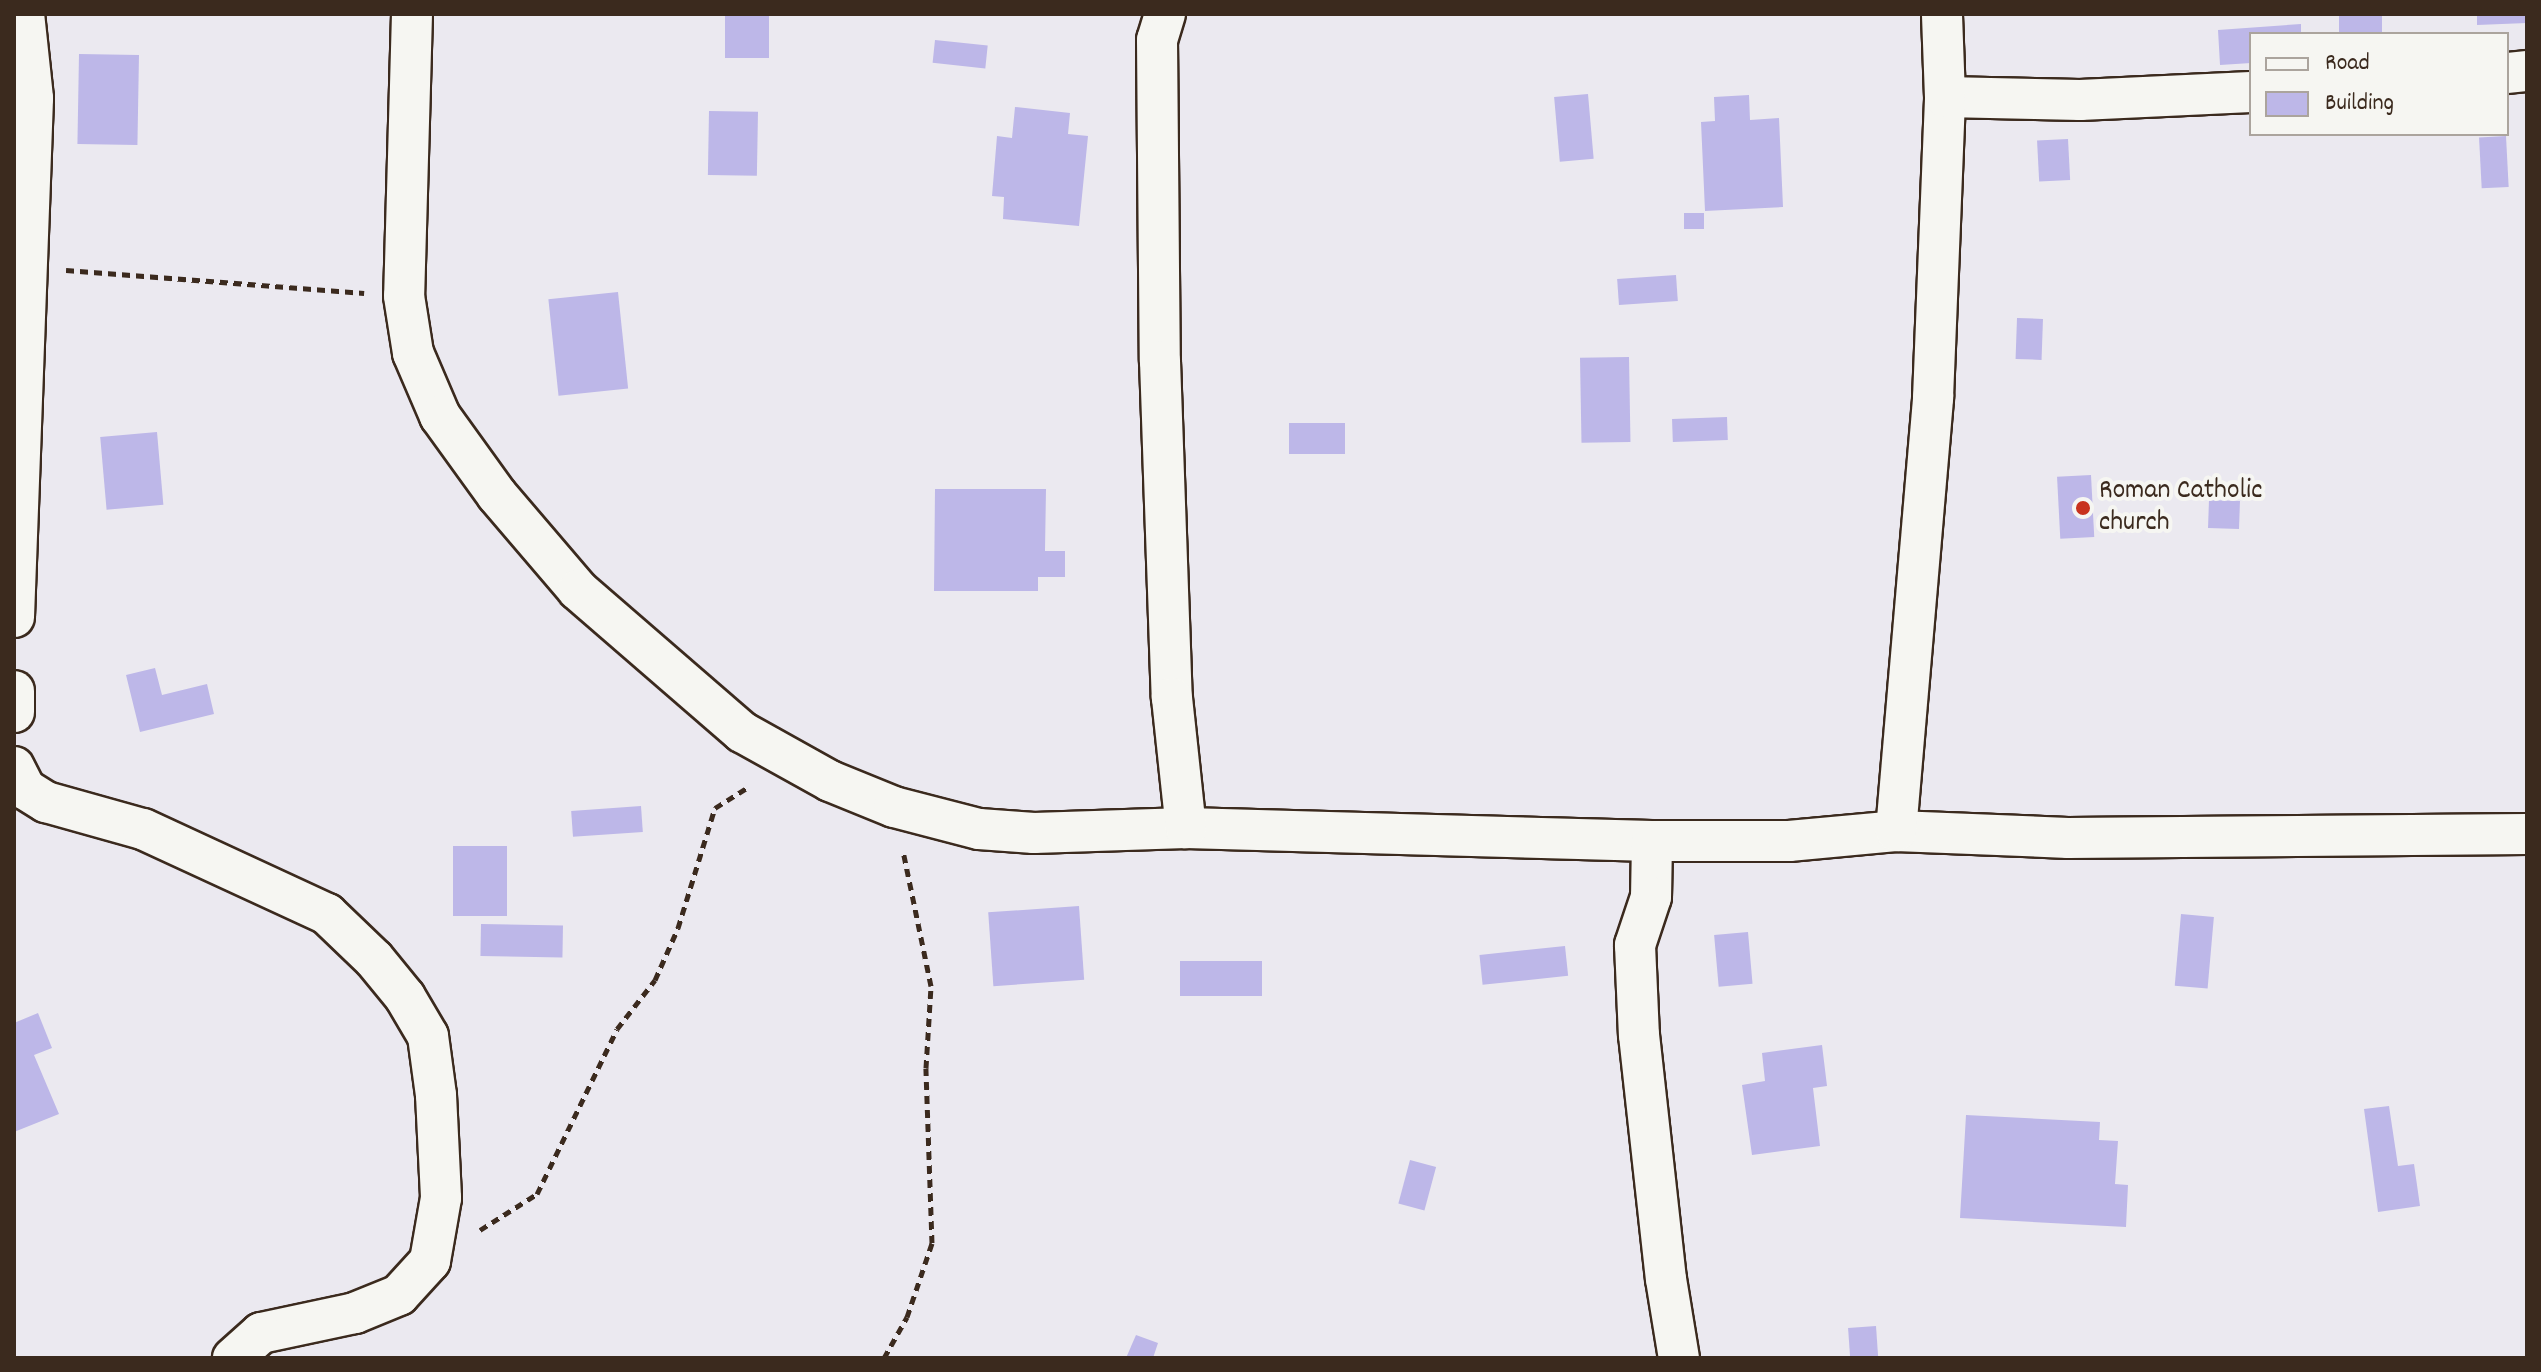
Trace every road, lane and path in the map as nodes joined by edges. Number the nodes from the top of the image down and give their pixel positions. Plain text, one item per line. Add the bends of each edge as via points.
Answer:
1 (24, 14) edge
2 (412, 14) edge
3 (1165, 14) edge
4 (1942, 14) edge
5 (2249, 92) edge
6 (1945, 97) junction
7 (25, 267) junction
8 (404, 296) junction
9 (14, 617) edge
10 (14, 691) edge
11 (14, 712) edge
12 (792, 760) junction
13 (14, 767) edge
14 (894, 807) junction
15 (1186, 828) junction
16 (1896, 831) junction
17 (2527, 834) edge
18 (1652, 841) junction
19 (430, 1261) junction
20 (233, 1358) edge
21 (884, 1358) edge
22 (1679, 1358) edge

1 - 7 street via 33,98
2 - 8 street
3 - 15 street via 1157,40 1160,376 1172,698
4 - 6 street
5 - 6 street via 2080,100
6 - 16 street via 1933,398
7 - 8 path
7 - 9 street
8 - 12 street via 413,353 440,416 497,495 578,590 742,732
10 - 11 street
12 - 14 street
12 - 19 path via 715,808 678,928 655,980 617,1029 537,1194
13 - 19 street via 25,789 46,802 143,829 327,914 382,969 428,1036 441,1198
14 - 15 street via 979,829 1034,833
14 - 21 path via 931,986 926,1068 932,1243 907,1317
15 - 18 street
16 - 17 street via 2068,838
16 - 18 street via 1789,841
18 - 22 street via 1651,897 1635,945 1639,1035
19 - 20 street via 399,1295 355,1313 261,1333

